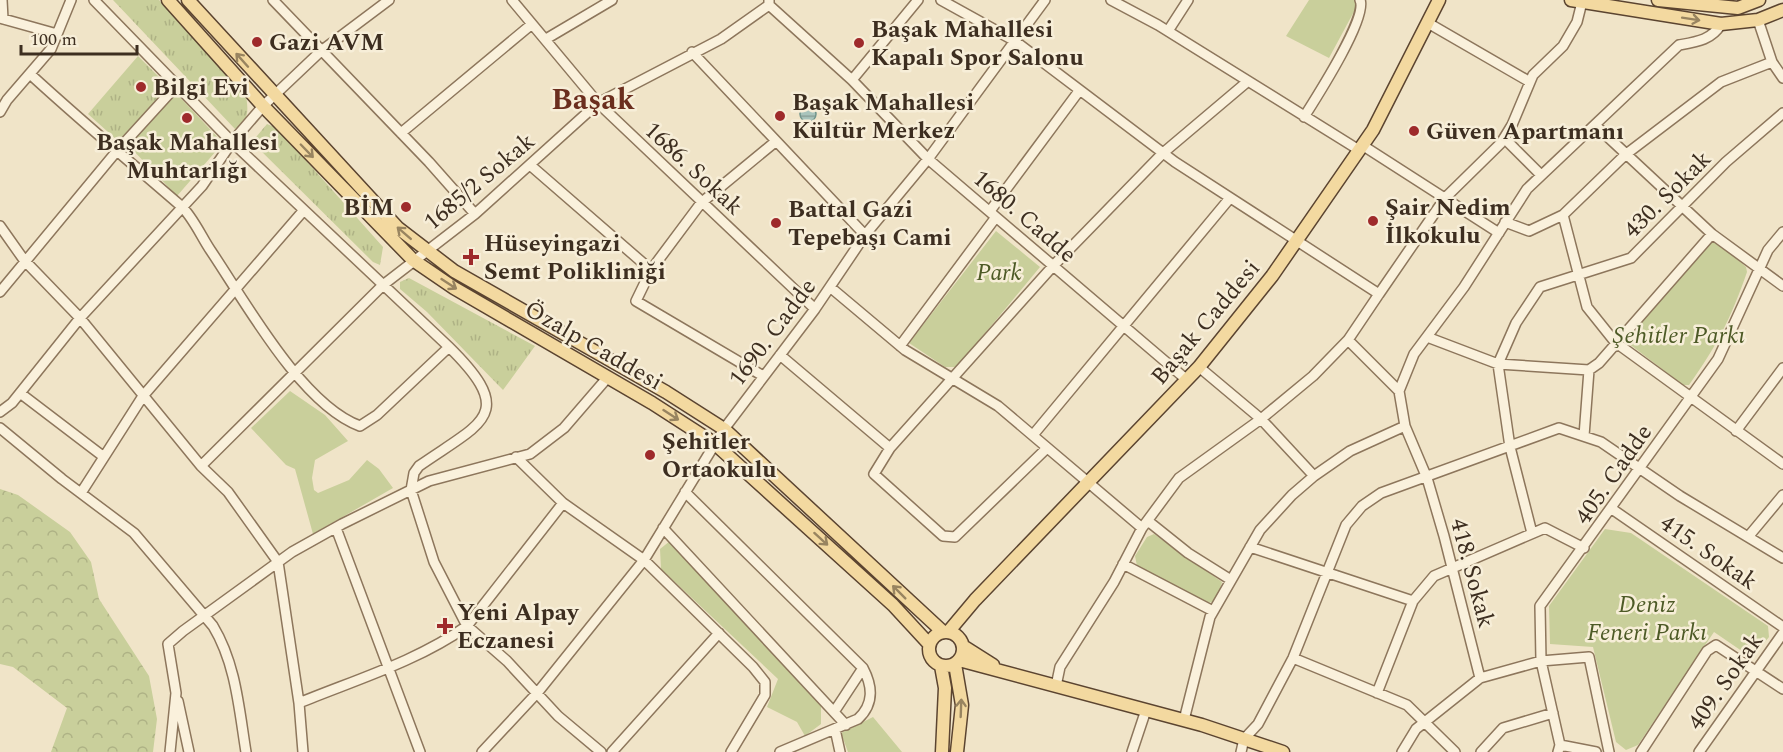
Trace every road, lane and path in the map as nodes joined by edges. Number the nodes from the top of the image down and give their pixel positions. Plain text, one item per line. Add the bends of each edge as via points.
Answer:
1 (2, 0) edge
2 (71, 0) edge
3 (94, 0) edge
4 (168, 0) edge
5 (188, 0) edge
6 (273, 0) edge
7 (388, 0) edge
8 (512, 0) edge
9 (612, 0) edge
10 (918, 0) edge
11 (941, 0) edge
12 (1045, 0) edge
13 (1111, 0) edge
14 (1188, 0) edge
15 (1360, 0) edge
16 (1439, 0) edge
17 (1663, 0) edge
18 (1759, 0) edge
19 (1576, 1) edge
20 (769, 3) edge
21 (1783, 10) edge
22 (1665, 15) junction
23 (2, 19) edge
24 (1758, 20) junction
25 (1428, 22) junction
26 (532, 24) junction
27 (1721, 24) junction
28 (1168, 31) junction
29 (57, 34) junction
30 (546, 39) junction
31 (1015, 41) junction
32 (321, 51) junction
33 (692, 52) junction
34 (1772, 62) junction
35 (30, 74) junction
36 (1783, 78) edge
37 (852, 80) junction
38 (1247, 82) junction
39 (1530, 82) junction
40 (178, 84) junction
41 (1079, 91) junction
42 (274, 95) junction
43 (4, 100) edge
44 (598, 104) junction
45 (263, 106) junction
46 (0, 112) edge
47 (1783, 113) edge
48 (1304, 117) junction
49 (1595, 125) junction
50 (401, 133) junction
51 (1504, 138) junction
52 (232, 141) junction
53 (775, 142) junction
54 (1361, 148) junction
55 (116, 152) junction
56 (1163, 153) junction
57 (1625, 155) junction
58 (928, 159) junction
59 (530, 165) junction
60 (1541, 175) junction
61 (1230, 198) junction
62 (1444, 198) junction
63 (701, 203) junction
64 (1682, 206) junction
65 (182, 207) junction
66 (304, 210) junction
67 (475, 214) junction
68 (993, 214) junction
69 (1563, 215) junction
70 (1505, 222) junction
71 (0, 226) edge
72 (1783, 232) edge
73 (1499, 233) junction
74 (1712, 234) junction
75 (865, 235) junction
76 (1298, 239) junction
77 (426, 252) junction
78 (24, 260) junction
79 (413, 260) junction
80 (1053, 266) junction
81 (651, 270) junction
82 (1759, 270) junction
83 (1581, 274) junction
84 (383, 285) junction
85 (1783, 286) edge
86 (830, 287) junction
87 (237, 290) junction
88 (0, 292) edge
89 (1379, 294) junction
90 (815, 309) junction
91 (80, 318) junction
92 (1123, 325) junction
93 (1427, 337) junction
94 (1347, 340) junction
95 (1615, 342) junction
96 (900, 346) junction
97 (449, 347) junction
98 (780, 355) junction
99 (1498, 364) junction
100 (1199, 367) junction
101 (1783, 368) edge
102 (1588, 370) junction
103 (295, 374) junction
104 (763, 376) junction
105 (608, 377) junction
106 (953, 379) junction
107 (1186, 380) junction
108 (1399, 391) junction
109 (20, 393) junction
110 (143, 396) junction
111 (1690, 399) junction
112 (0, 412) edge
113 (1261, 419) junction
114 (1405, 426) junction
115 (0, 428) edge
116 (724, 429) junction
117 (1736, 431) junction
118 (1033, 435) junction
119 (1584, 436) junction
120 (714, 442) junction
121 (1510, 447) junction
122 (890, 448) junction
123 (1047, 448) junction
124 (104, 457) junction
125 (516, 457) junction
126 (1783, 464) edge
127 (201, 466) junction
128 (1641, 469) junction
129 (1314, 476) junction
130 (1427, 478) junction
131 (1090, 482) junction
132 (411, 490) junction
133 (685, 492) junction
134 (81, 493) junction
135 (1783, 495) edge
136 (563, 503) junction
137 (1612, 509) junction
138 (1145, 524) junction
139 (336, 528) junction
140 (663, 528) junction
141 (1532, 533) junction
142 (1748, 537) junction
143 (1250, 547) junction
144 (1584, 548) junction
145 (1783, 558) edge
146 (644, 560) junction
147 (279, 562) junction
148 (1123, 564) junction
149 (1452, 568) junction
150 (1328, 573) junction
151 (1231, 580) junction
152 (1413, 601) junction
153 (1213, 611) junction
154 (203, 615) junction
155 (467, 626) junction
156 (1783, 627) edge
157 (946, 631) junction
158 (719, 633) junction
159 (1783, 633) edge
160 (929, 644) junction
161 (963, 646) junction
162 (1293, 658) junction
163 (1541, 660) junction
164 (957, 662) junction
165 (388, 666) junction
166 (941, 666) junction
167 (863, 668) junction
168 (1755, 669) junction
169 (1004, 672) junction
170 (1480, 678) junction
171 (1056, 686) junction
172 (1783, 689) edge
173 (538, 692) junction
174 (176, 693) junction
175 (1377, 693) junction
176 (299, 703) junction
177 (1146, 710) junction
178 (834, 712) junction
179 (1553, 713) junction
180 (1184, 720) junction
181 (1424, 723) junction
182 (846, 725) junction
183 (835, 729) junction
184 (1244, 739) junction
185 (1559, 749) edge
186 (170, 752) edge
187 (189, 752) edge
188 (246, 752) edge
189 (303, 752) edge
190 (420, 752) edge
191 (482, 752) edge
192 (601, 752) edge
193 (612, 752) edge
194 (731, 752) edge
195 (780, 752) edge
196 (840, 752) edge
197 (942, 752) edge
198 (957, 752) edge
199 (1132, 752) edge
200 (1241, 752) edge
201 (1283, 752) edge
202 (1402, 752) edge
203 (1455, 752) edge
204 (1481, 752) edge
205 (1596, 752) edge
206 (1609, 752) edge
207 (1641, 752) edge
208 (1699, 752) edge

1 - 23 street
2 - 29 street
3 - 40 street
4 - 45 main road, Özalp Caddesi
42 -> 5 main road, Özalp Caddesi
6 - 32 street
7 - 32 street
8 - 26 street, 1686. Sokak
9 - 30 street
10 - 37 street
11 - 31 street
12 - 31 street, 1690. Cadde
13 - 28 street
14 - 28 street
15 - 48 street via 1360,13 1339,59
16 - 25 main road, Başak Caddesi
17 - 18 main road via 1738,8
17 - 22 street
19 - 22 main road
19 - 39 street via 1577,22 1563,46
20 - 33 street, 1685/2 Sokak via 721,39
20 - 37 street, 1680. Cadde
21 - 24 main road
22 -> 27 main road
23 - 29 street
24 - 27 main road
24 - 34 street
25 - 39 street
25 - 54 main road, Başak Caddesi
26 - 30 street, 1686. Sokak
26 - 50 street
27 - 49 street via 1703,41 1679,45
28 - 38 street
29 - 35 street via 51,49
30 - 44 street, 1686. Sokak
31 - 41 street
31 - 58 street, 1690. Cadde
32 - 42 street
32 - 50 street
33 - 44 street, 1685/2 Sokak
33 - 53 street
34 - 36 street
34 - 57 street via 1721,82
35 - 43 street
35 - 55 street
37 - 58 street, 1680. Cadde
38 - 48 street
38 - 56 street
39 - 51 street
40 - 52 street
40 - 55 street
41 - 56 street
41 - 68 street
42 - 45 street
77 -> 42 main road, Özalp Caddesi via 398,228
43 - 46 street
44 - 59 street, 1685/2 Sokak
44 - 63 street, 1686. Sokak
45 - 52 street
45 -> 79 main road, Özalp Caddesi
47 - 64 street, 430. Sokak
48 - 54 street
49 - 57 street
49 - 60 street
50 - 67 street
51 - 60 street
51 - 62 street
52 - 65 street via 202,186
52 - 66 street
53 - 63 street
53 - 75 street
54 - 62 street
54 - 76 main road, Başak Caddesi
55 - 65 street
55 - 78 street
56 - 61 street
56 - 80 street
57 - 64 street
57 - 69 street
58 - 68 street, 1680. Cadde
58 - 75 street, 1690. Cadde
59 - 67 street, 1685/2 Sokak
59 - 81 street
60 - 70 street
61 - 76 street
61 - 92 street
62 - 73 street
62 - 89 street
63 - 81 street
63 - 90 street, 1686. Sokak
64 - 74 street
64 - 83 street, 430. Sokak via 1631,258
65 - 87 street
65 - 91 street
66 - 84 street
66 - 87 street
67 - 77 street, 1685/2 Sokak
68 - 80 street, 1680. Cadde
68 - 96 street
69 - 70 street via 1529,231
69 - 83 street
70 - 73 street
71 - 78 street
72 - 82 street, 405. Cadde via 1768,250
73 - 93 street
74 - 82 street
74 - 95 street
75 - 86 street, 1690. Cadde
76 - 89 street
76 - 100 main road, Başak Caddesi
77 - 79 street, 1685/2 Sokak
77 - 116 main road, Özalp Caddesi
78 - 88 street
78 - 91 street
79 - 84 street, 1685/2 Sokak
79 -> 105 main road, Özalp Caddesi
80 - 92 street, 1680. Cadde
80 - 106 street
81 - 104 street via 636,301
82 - 85 street
82 - 111 street, 405. Cadde via 1718,359
83 - 95 street via 1587,307
83 - 99 street, 430. Sokak via 1540,287 1516,323
84 - 97 street
84 - 103 street, 1685/2 Sokak
86 - 90 street, 1690. Cadde
86 - 96 street
87 - 103 street
87 - 110 street
89 - 94 street
90 - 98 street, 1690. Cadde
91 - 109 street
91 - 110 street
92 - 107 street, 1680. Cadde
92 - 118 street
93 - 99 street
93 - 108 street via 1414,354
94 - 108 street
94 - 113 street via 1313,376
95 - 102 street via 1599,363
95 - 111 street
96 - 106 street
97 - 103 street via 377,415 360,426 344,420 319,401
97 - 132 street via 482,384 488,397 487,408 467,433 419,466
98 - 104 street, 1690. Cadde
98 - 122 street
99 - 102 street
99 - 121 street
100 - 107 main road, Başak Caddesi
100 - 113 street
101 - 117 street
102 - 119 street
103 - 127 street, 1685/2 Sokak
104 - 116 street, 1690. Cadde
105 -> 120 main road, Özalp Caddesi
105 - 125 street via 564,428 530,454
106 - 118 street via 998,406
106 - 122 street
107 - 131 main road, Başak Caddesi
108 - 114 street, 418. Sokak
109 - 112 street
109 - 124 street
110 - 124 street
110 - 127 street
111 - 117 street
111 - 128 street, 405. Cadde
113 - 129 street
113 - 138 street via 1179,478
114 - 129 street via 1350,451
114 - 130 street, 418. Sokak
115 - 134 street
116 - 120 street, 1690. Cadde
157 -> 116 main road, Özalp Caddesi
117 - 126 street
118 - 123 street
119 - 121 street via 1559,428
119 - 128 street via 1601,442
120 - 133 street, 1690. Cadde
120 -> 160 main road, Özalp Caddesi via 893,605
121 - 130 street
121 - 141 street
122 - 123 street via 874,474 944,536 955,537
123 - 131 street
124 - 134 street
125 - 132 street via 429,481
125 - 136 street
127 - 147 street via 228,492
128 - 137 street, 405. Cadde
128 - 142 street
129 - 143 street via 1260,530
130 - 149 street, 418. Sokak
130 - 150 street via 1381,493 1362,506 1346,525
131 - 138 street
131 - 157 main road, Başak Caddesi
132 - 139 street
132 - 155 street via 434,562
133 - 140 street, 1690. Cadde
133 - 167 street
134 - 154 street via 135,533
135 - 142 street
136 - 146 street
136 - 155 street
137 - 144 street, 405. Cadde
137 - 156 street, 415. Sokak
138 - 148 street
138 - 151 street
139 - 147 street
139 - 165 street
140 - 146 street, 1690. Cadde
140 - 178 street
141 - 144 street via 1545,528
141 - 149 street
142 - 145 street
143 - 150 street
143 - 151 street
144 - 163 street, 405. Cadde via 1540,606
146 - 158 street
146 - 173 street, 1690. Cadde
147 - 154 street
147 - 176 street
148 - 153 street
148 - 171 street via 1060,667
149 - 152 street via 1434,576
149 - 170 street, 418. Sokak
150 - 152 street
150 - 162 street
151 - 153 street
152 - 175 street
153 - 180 street
154 - 174 street via 168,644
154 - 188 street via 222,641 233,672
155 - 165 street via 452,637
155 - 173 street
157 - 160 main road via 935,634
157 - 161 main road via 959,637
158 - 193 street
158 - 194 street via 765,682 765,695
159 - 168 street, 409. Sokak
160 - 166 main road via 929,655
161 - 164 main road
161 - 169 main road
162 - 175 street
162 - 184 street via 1258,724
163 - 170 street
163 - 179 street, 405. Cadde
163 - 206 street via 1589,657
164 - 166 main road
164 - 169 main road
198 -> 164 main road via 962,705
165 - 176 street
165 - 190 street
166 - 197 main road via 945,688
167 - 178 street
167 - 182 street via 871,700 868,710
168 - 172 street
168 - 207 street via 1716,645 1707,651
168 - 208 street, 409. Sokak
169 - 171 main road
170 - 181 street
171 - 177 main road
173 - 191 street, 1690. Cadde
173 - 192 street via 558,716
174 - 186 street
174 - 187 street
175 - 181 street via 1407,705
176 - 189 street
177 - 180 main road
177 - 199 street
178 - 182 street
179 - 185 street, 405. Cadde
179 - 204 street via 1503,728
180 - 184 main road
181 - 202 street
181 - 203 street
182 - 183 street
183 - 195 street
183 - 196 street
184 - 200 street
184 - 201 main road
185 - 205 street

